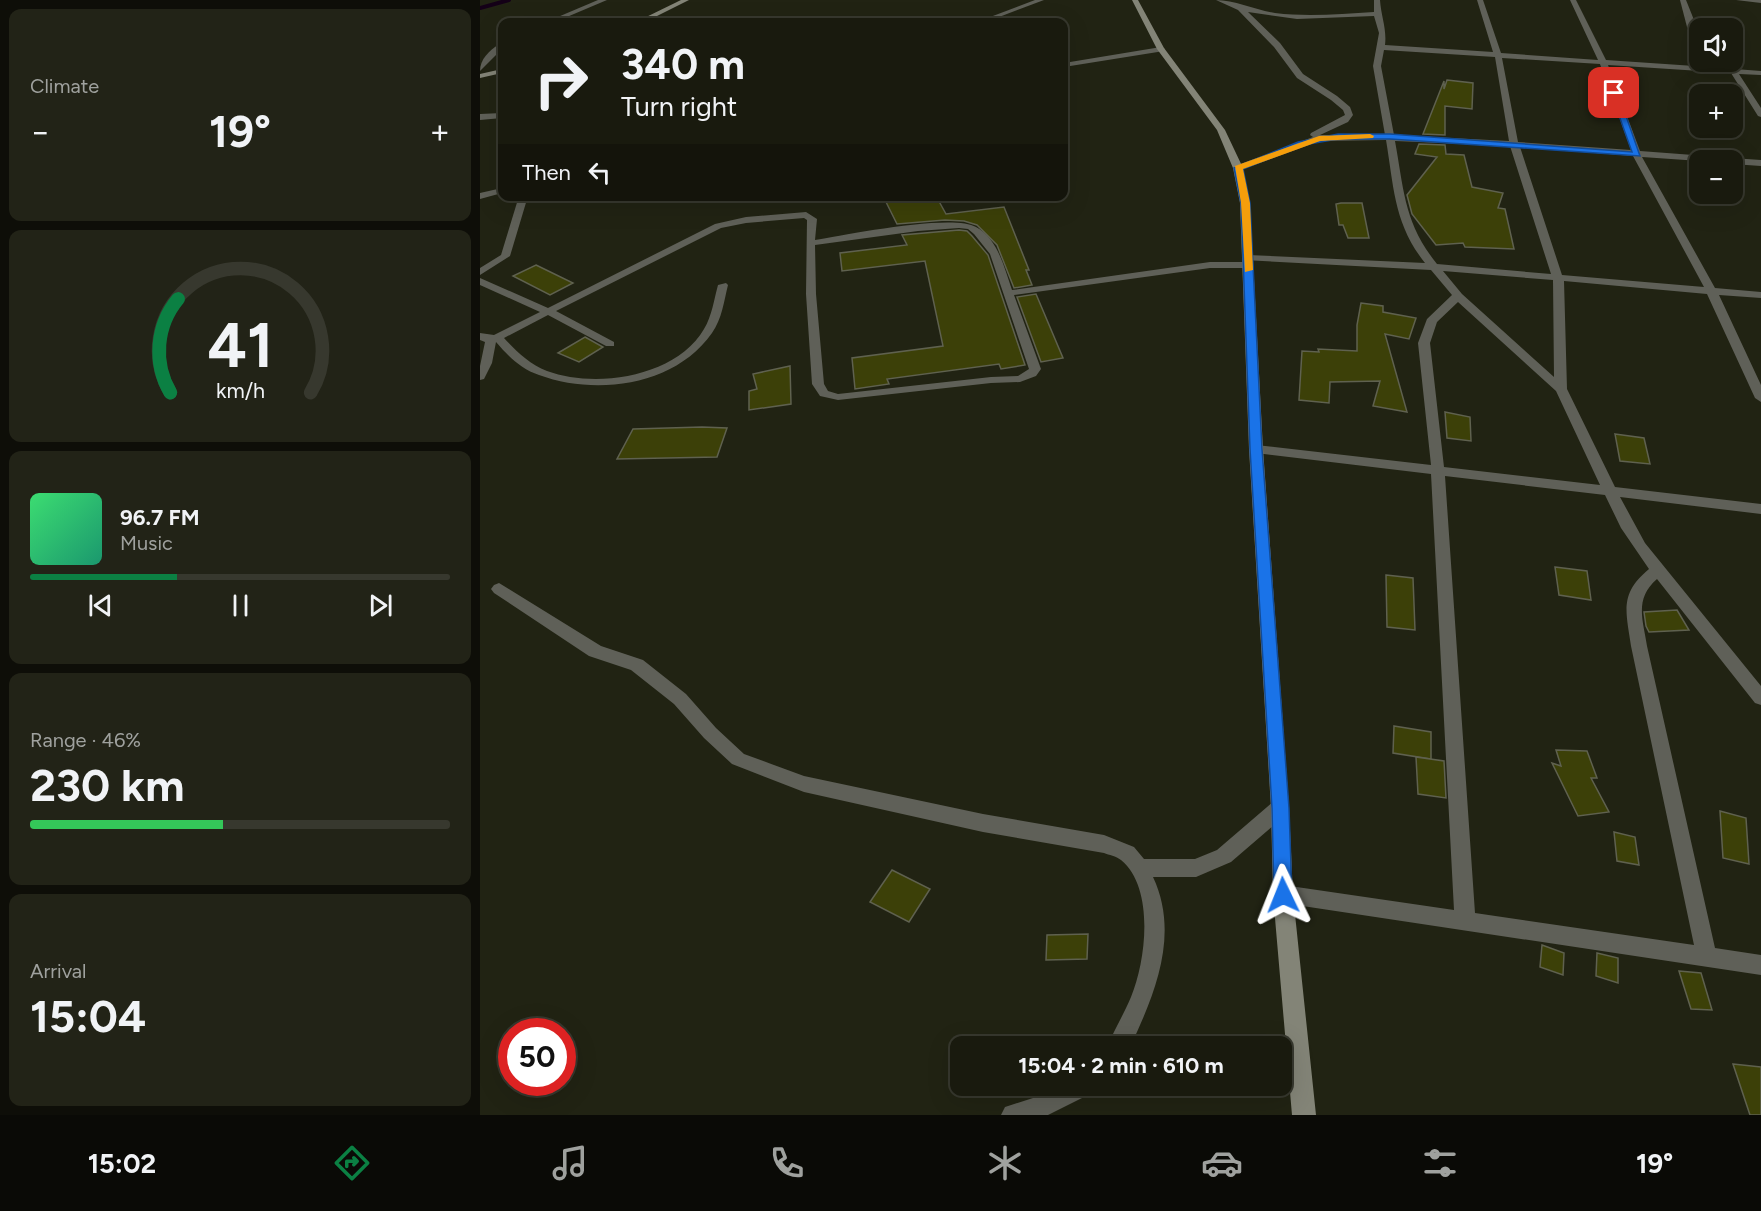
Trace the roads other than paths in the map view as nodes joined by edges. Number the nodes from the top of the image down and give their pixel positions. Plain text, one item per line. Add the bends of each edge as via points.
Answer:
1 (604, 0) edge
2 (686, 0) edge
3 (1041, 0) edge
4 (1135, 0) edge
5 (1219, 0) edge
6 (1377, 0) edge
7 (1480, 0) edge
8 (1572, 0) edge
9 (1683, 0) edge
10 (1739, 0) edge
11 (1761, 1) edge
12 (1241, 9) junction
13 (1377, 14) junction
14 (560, 18) edge
15 (648, 18) edge
16 (992, 18) edge
17 (1689, 20) edge
18 (1380, 47) junction
19 (498, 49) edge
20 (1161, 49) junction
21 (1498, 55) junction
22 (1603, 61) junction
23 (1068, 64) edge
24 (1689, 68) edge
25 (480, 69) edge
26 (498, 72) edge
27 (1734, 72) edge
28 (1743, 72) edge
29 (1761, 73) edge
30 (480, 76) edge
31 (1761, 114) edge
32 (498, 116) edge
33 (480, 117) edge
34 (1390, 136) junction
35 (1301, 143) junction
36 (1514, 144) junction
37 (1637, 154) junction
38 (1689, 158) edge
39 (1743, 162) edge
40 (1761, 163) edge
41 (1238, 168) junction
42 (498, 192) edge
43 (480, 196) edge
44 (522, 201) edge
45 (810, 243) junction
46 (1248, 262) junction
47 (1434, 267) junction
48 (480, 272) edge
49 (1558, 278) junction
50 (480, 281) edge
51 (723, 285) dead end
52 (1712, 292) junction
53 (1009, 293) junction
54 (1761, 295) edge
55 (1458, 296) junction
56 (549, 312) junction
57 (490, 337) edge
58 (610, 344) dead end
59 (480, 377) edge
60 (1561, 389) junction
61 (1761, 398) edge
62 (1256, 449) junction
63 (1438, 471) junction
64 (1610, 491) junction
65 (1761, 509) edge
66 (1658, 570) junction
67 (499, 589) dead end
68 (1761, 698) edge
69 (1280, 808) junction
70 (1139, 868) junction
71 (1283, 895) junction
72 (1466, 921) junction
73 (1707, 957) junction
74 (1761, 965) edge
75 (1123, 1036) edge
76 (1062, 1096) edge
77 (1013, 1115) edge
78 (1304, 1115) edge

1 - 14 street
2 - 15 main road
3 - 16 street
4 - 20 main road
5 - 12 street
6 - 13 street
7 - 21 street
8 - 22 street
9 - 17 street
10 - 11 street
12 - 13 street via 1308,16
12 - 35 street via 1277,45 1300,76 1347,110 1345,120
13 - 18 street via 1383,33
18 - 21 street
18 - 34 street via 1377,66
19 - 25 street
20 - 23 street
20 - 41 main road via 1206,106
21 - 22 street
21 - 36 street
22 - 24 street
22 - 37 street
26 - 30 main road
27 - 31 street
28 - 29 street
32 - 33 street
34 - 35 street via 1338,136
34 - 36 street
34 - 47 street via 1405,222 1416,245
35 - 41 street
36 - 37 street
36 - 49 street
37 - 38 street
37 - 52 street
39 - 40 street
41 - 46 main road via 1245,203
42 - 43 lane
44 - 48 lane via 505,256
45 - 53 lane via 966,226 976,231 995,254
45 - 53 lane via 818,384 831,397 1020,379 1032,374 1035,364
45 - 56 lane via 812,219 806,215 726,224
46 - 47 street
46 - 53 lane
46 - 62 main road
47 - 49 street
47 - 55 street
49 - 52 street
49 - 60 street
50 - 56 lane
51 - 57 lane via 708,332 690,351 660,370 630,380 571,381 529,366
52 - 54 street
52 - 61 street
55 - 60 street
55 - 63 street via 1435,314 1426,331 1426,370
56 - 57 lane
56 - 58 lane
57 - 59 lane via 487,363
60 - 64 street
62 - 63 street
62 - 69 main road
63 - 64 street
63 - 72 street
64 - 65 street
64 - 66 street via 1640,547
66 - 68 street
66 - 73 street via 1640,585 1633,607
67 - 70 street via 595,651 637,665 680,699 738,759 804,784 983,823 1104,844 1127,853
69 - 70 street via 1224,856 1196,868
69 - 71 main road
70 - 75 street via 1150,892 1156,938 1142,997
71 - 72 street
71 - 78 main road
72 - 73 street
73 - 74 street
76 - 77 street

